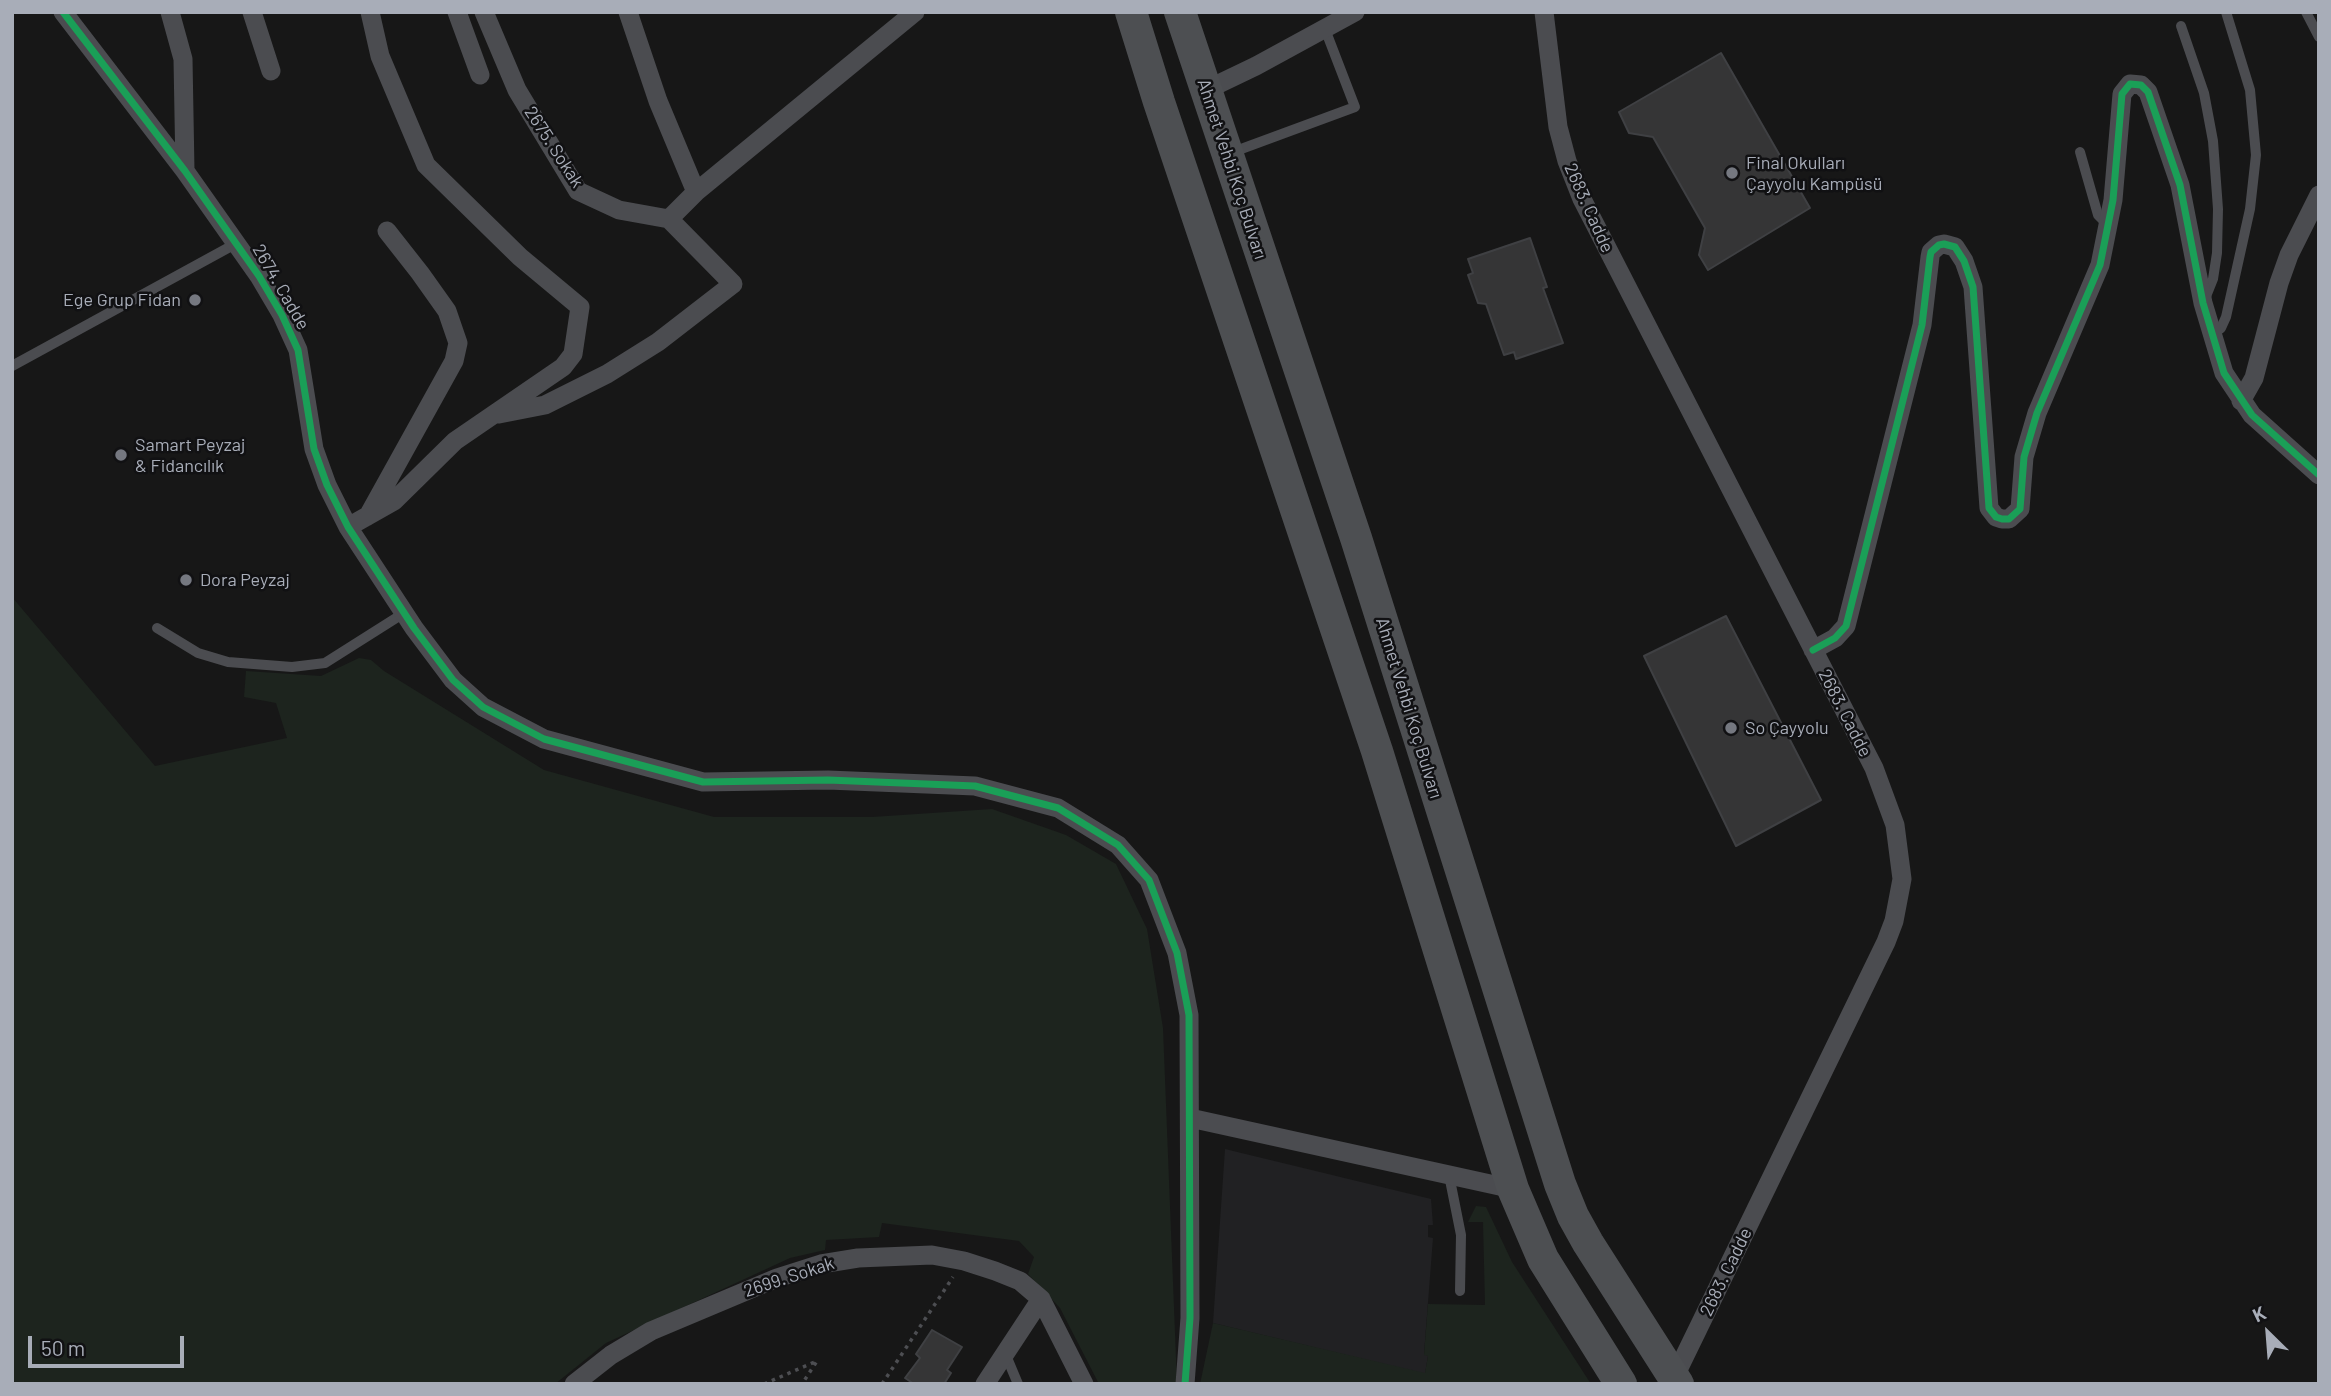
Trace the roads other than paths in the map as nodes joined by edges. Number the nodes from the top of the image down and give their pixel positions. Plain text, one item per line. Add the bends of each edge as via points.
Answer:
1 (63, 12) edge
2 (170, 12) edge
3 (252, 12) edge
4 (370, 12) edge
5 (457, 12) edge
6 (484, 12) edge
7 (628, 12) edge
8 (915, 12) edge
9 (1131, 12) edge
10 (1180, 12) edge
11 (1355, 12) edge
12 (1544, 12) edge
13 (2226, 12) edge
14 (2306, 12) edge
15 (2181, 26) dead end
16 (1325, 29) junction
17 (2319, 37) edge
18 (271, 71) dead end
19 (480, 75) dead end
20 (1206, 90) junction
21 (2080, 152) dead end
22 (1227, 154) junction
23 (184, 171) junction
24 (696, 192) junction
25 (2319, 195) edge
26 (669, 219) junction
27 (2108, 225) junction
28 (387, 231) dead end
29 (237, 242) junction
30 (2203, 303) junction
31 (2212, 335) junction
32 (12, 366) edge
33 (2241, 401) junction
34 (489, 415) junction
35 (2319, 475) edge
36 (367, 517) junction
37 (348, 527) junction
38 (404, 612) junction
39 (157, 628) dead end
40 (1813, 650) junction
41 (1190, 1118) junction
42 (1449, 1175) junction
43 (1513, 1189) junction
44 (1460, 1291) dead end
45 (1041, 1299) junction
46 (1005, 1353) junction
47 (1676, 1381) edge
48 (574, 1384) edge
49 (985, 1384) edge
50 (1018, 1384) edge
51 (1084, 1384) edge
52 (1185, 1384) edge
53 (1621, 1384) edge

1 - 23 street, 2674. Cadde
2 - 23 street via 183,59
3 - 18 street
4 - 34 street via 380,56 426,165 520,257 580,307 573,354 563,367
5 - 19 street
6 - 26 street, 2675. Sokak via 517,90 579,191 619,210
7 - 24 street
8 - 24 street
9 - 43 main road via 1377,751
10 - 20 main road, Ahmet Vehbi Koç Bulvarı
11 - 16 street
12 - 40 street, 2683. Cadde via 1558,127 1582,199
13 - 31 lane via 2250,90 2256,155 2250,209 2226,317
14 - 17 lane
15 - 30 lane via 2204,93 2213,141 2217,253
16 - 20 street
16 - 22 lane via 1355,107
20 - 22 main road, Ahmet Vehbi Koç Bulvarı
21 - 27 lane via 2098,215
22 - 47 main road, Ahmet Vehbi Koç Bulvarı via 1356,538 1560,1184 1588,1243
23 - 29 street, 2674. Cadde
24 - 26 street
25 - 33 street via 2289,255 2254,378
26 - 34 street via 733,284 658,342 607,374 545,405
27 - 30 street via 2122,94 2130,85 2141,85 2148,92 2180,184
27 - 40 street via 2100,265 2037,413 2024,457 2020,509 2009,519 1996,517 1988,502 1971,279 1955,247 1944,244 1931,252 1922,325 1846,626
28 - 36 street via 447,311 458,343 454,361
29 - 32 lane
29 - 37 street, 2674. Cadde via 298,350 314,449
30 - 31 street
31 - 33 street via 2224,373
33 - 35 street via 2264,428
34 - 36 street via 440,453 394,501
36 - 37 street
37 - 38 street, 2674. Cadde
38 - 39 lane via 325,663 292,667 228,662 198,653
38 - 41 street, 2674. Cadde via 453,680 483,707 544,739 703,782 828,780 975,786 1058,808 1118,845 1150,880 1177,953 1189,1015
40 - 47 street, 2683. Cadde via 1886,796 1899,853 1899,900 1886,942
41 - 42 street
41 - 52 street, 2674. Cadde via 1190,1318
42 - 43 street
42 - 44 lane via 1461,1236
43 - 53 main road via 1543,1259
45 - 46 street
45 - 48 street, 2699. Sokak via 1020,1281 932,1255 821,1264 735,1294 651,1331
45 - 51 street
46 - 49 street
46 - 50 lane

